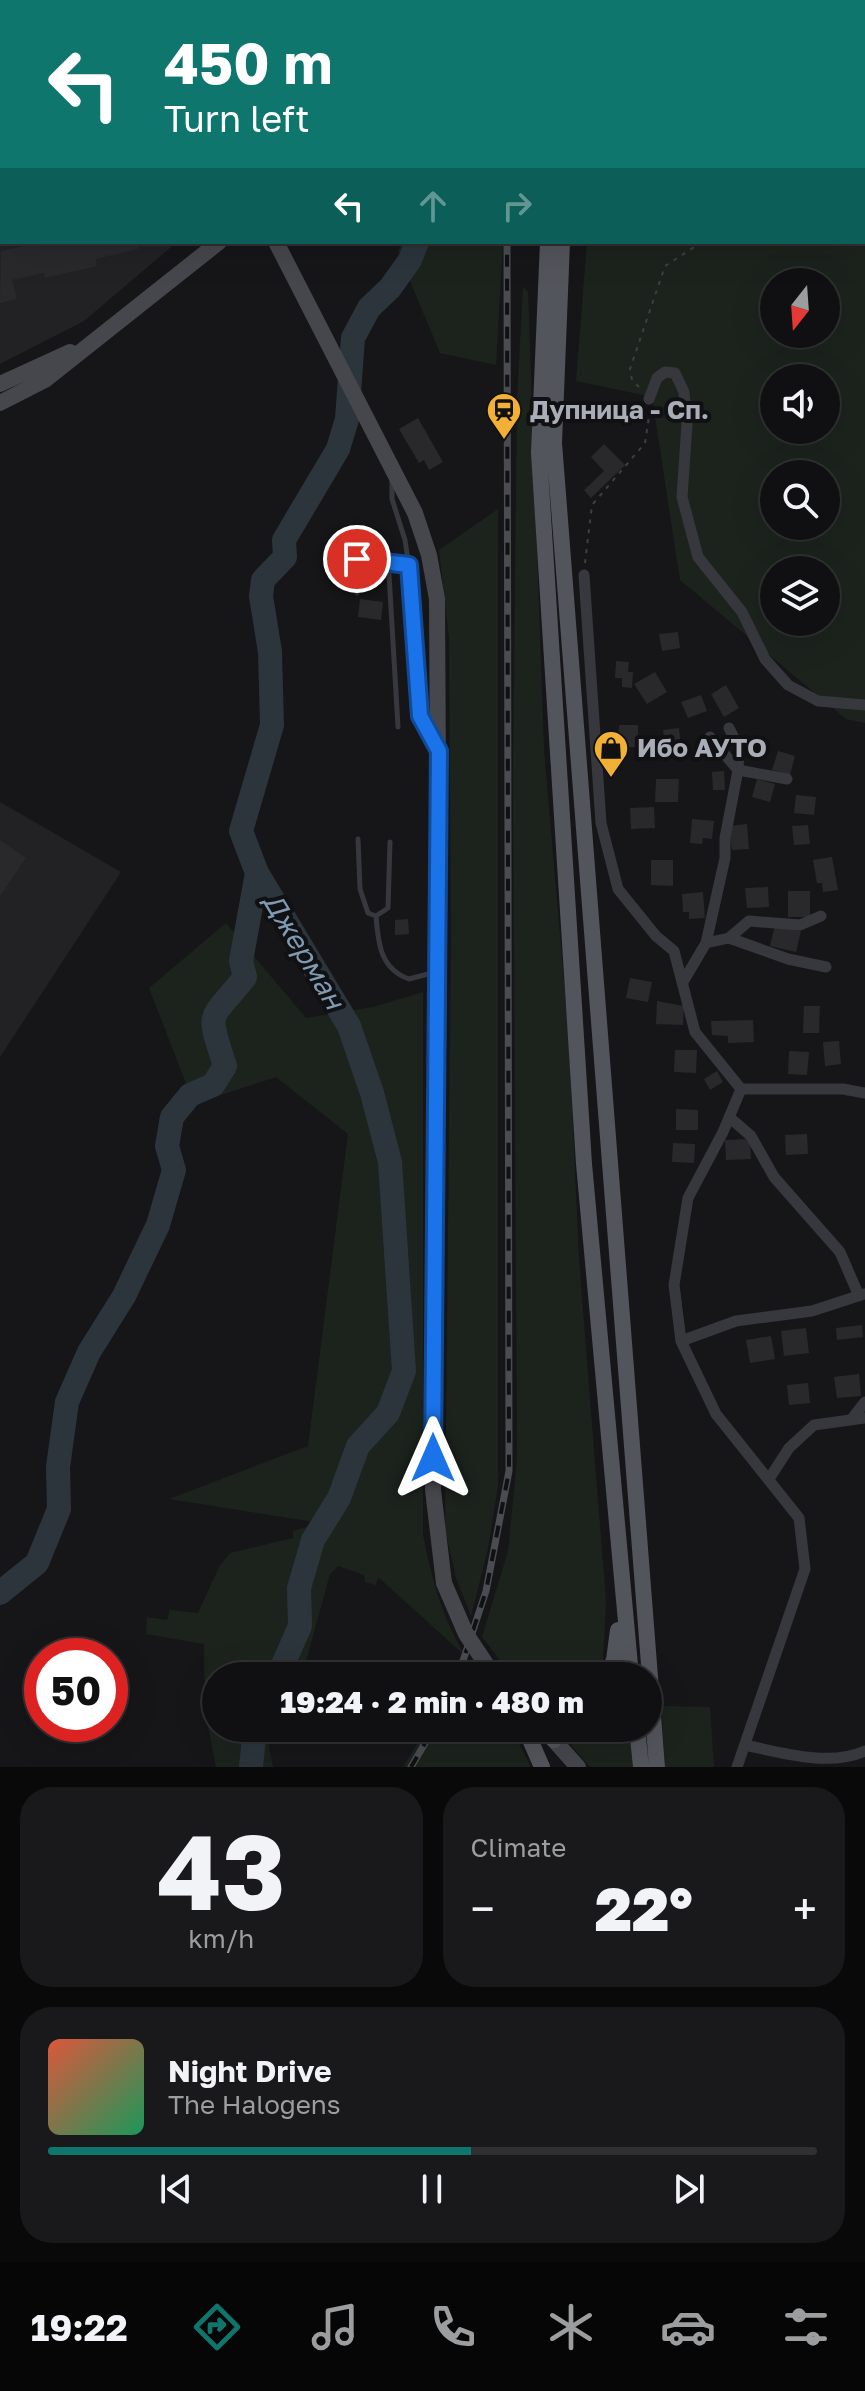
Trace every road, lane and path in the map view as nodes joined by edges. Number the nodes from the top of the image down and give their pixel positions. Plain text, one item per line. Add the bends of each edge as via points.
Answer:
1 (217, 244) edge
2 (277, 244) edge
3 (548, 244) edge
4 (562, 244) edge
5 (699, 244) edge
6 (101, 338) junction
7 (0, 384) edge
8 (649, 399) junction
9 (0, 403) edge
10 (390, 462) junction
11 (357, 559) junction
12 (386, 561) junction
13 (409, 565) junction
14 (584, 575) joint
15 (357, 593) dead end
16 (865, 705) edge
17 (398, 727) dead end
18 (729, 728) dead end
19 (710, 737) dead end
20 (439, 751) junction
21 (738, 770) junction
22 (787, 779) dead end
23 (358, 839) dead end
24 (390, 842) dead end
25 (770, 913) dead end
26 (376, 916) junction
27 (821, 916) dead end
28 (749, 921) junction
29 (729, 938) junction
30 (706, 943) junction
31 (439, 963) junction
32 (826, 967) dead end
33 (683, 982) junction
34 (741, 1089) junction
35 (865, 1093) edge
36 (729, 1117) junction
37 (862, 1295) edge
38 (681, 1341) junction
39 (865, 1402) edge
40 (865, 1418) edge
41 (851, 1420) junction
42 (769, 1479) junction
43 (620, 1564) junction
44 (485, 1662) edge
45 (612, 1662) edge
46 (630, 1662) edge
47 (531, 1742) edge
48 (558, 1742) edge
49 (638, 1742) edge
50 (745, 1745) junction
51 (865, 1751) edge
52 (542, 1767) edge
53 (578, 1767) edge
54 (641, 1767) edge
55 (657, 1767) edge
56 (737, 1767) edge

1 - 6 main road
2 - 10 main road
3 - 43 main road via 539,453 584,1164
4 - 55 main road via 554,443
5 - 8 path via 665,266 657,281 630,369 632,380
6 - 7 main road
6 - 9 main road via 45,380
8 - 14 path via 651,423 645,443 592,505
8 - 16 street via 657,378 675,373 684,392 687,424 682,497 698,557 742,612 765,659 802,694 818,701
10 - 13 lane via 392,499
10 - 20 main road via 429,555 437,599
11 - 12 lane
11 - 12 lane via 355,541 370,536 378,540
11 - 15 lane
12 - 13 lane
12 - 17 lane
13 - 20 lane via 420,716
14 - 33 street via 601,823 618,889 674,951
18 - 21 street via 739,748
19 - 21 street
20 - 31 main road
21 - 22 street
21 - 30 street
23 - 26 lane via 363,907
24 - 26 lane via 391,898 388,908
25 - 28 street
26 - 31 lane via 378,948 395,971 409,979
27 - 28 street via 800,925
28 - 29 street
29 - 30 street
29 - 32 street
30 - 33 street
31 - 44 main road, bridge via 433,1490 444,1583
33 - 34 street via 695,1032
34 - 35 street
34 - 36 street
36 - 37 street via 751,1136 774,1177 840,1252
36 - 38 street via 688,1198 674,1285
37 - 38 street via 812,1311 736,1321
38 - 42 street via 716,1414
39 - 41 street
40 - 41 street
41 - 42 street via 814,1425 789,1448
42 - 50 street via 799,1518 805,1569
43 - 45 main road via 618,1646
43 - 46 main road
47 - 52 main road
48 - 53 main road
49 - 54 main road
50 - 51 street via 849,1759
50 - 56 street

